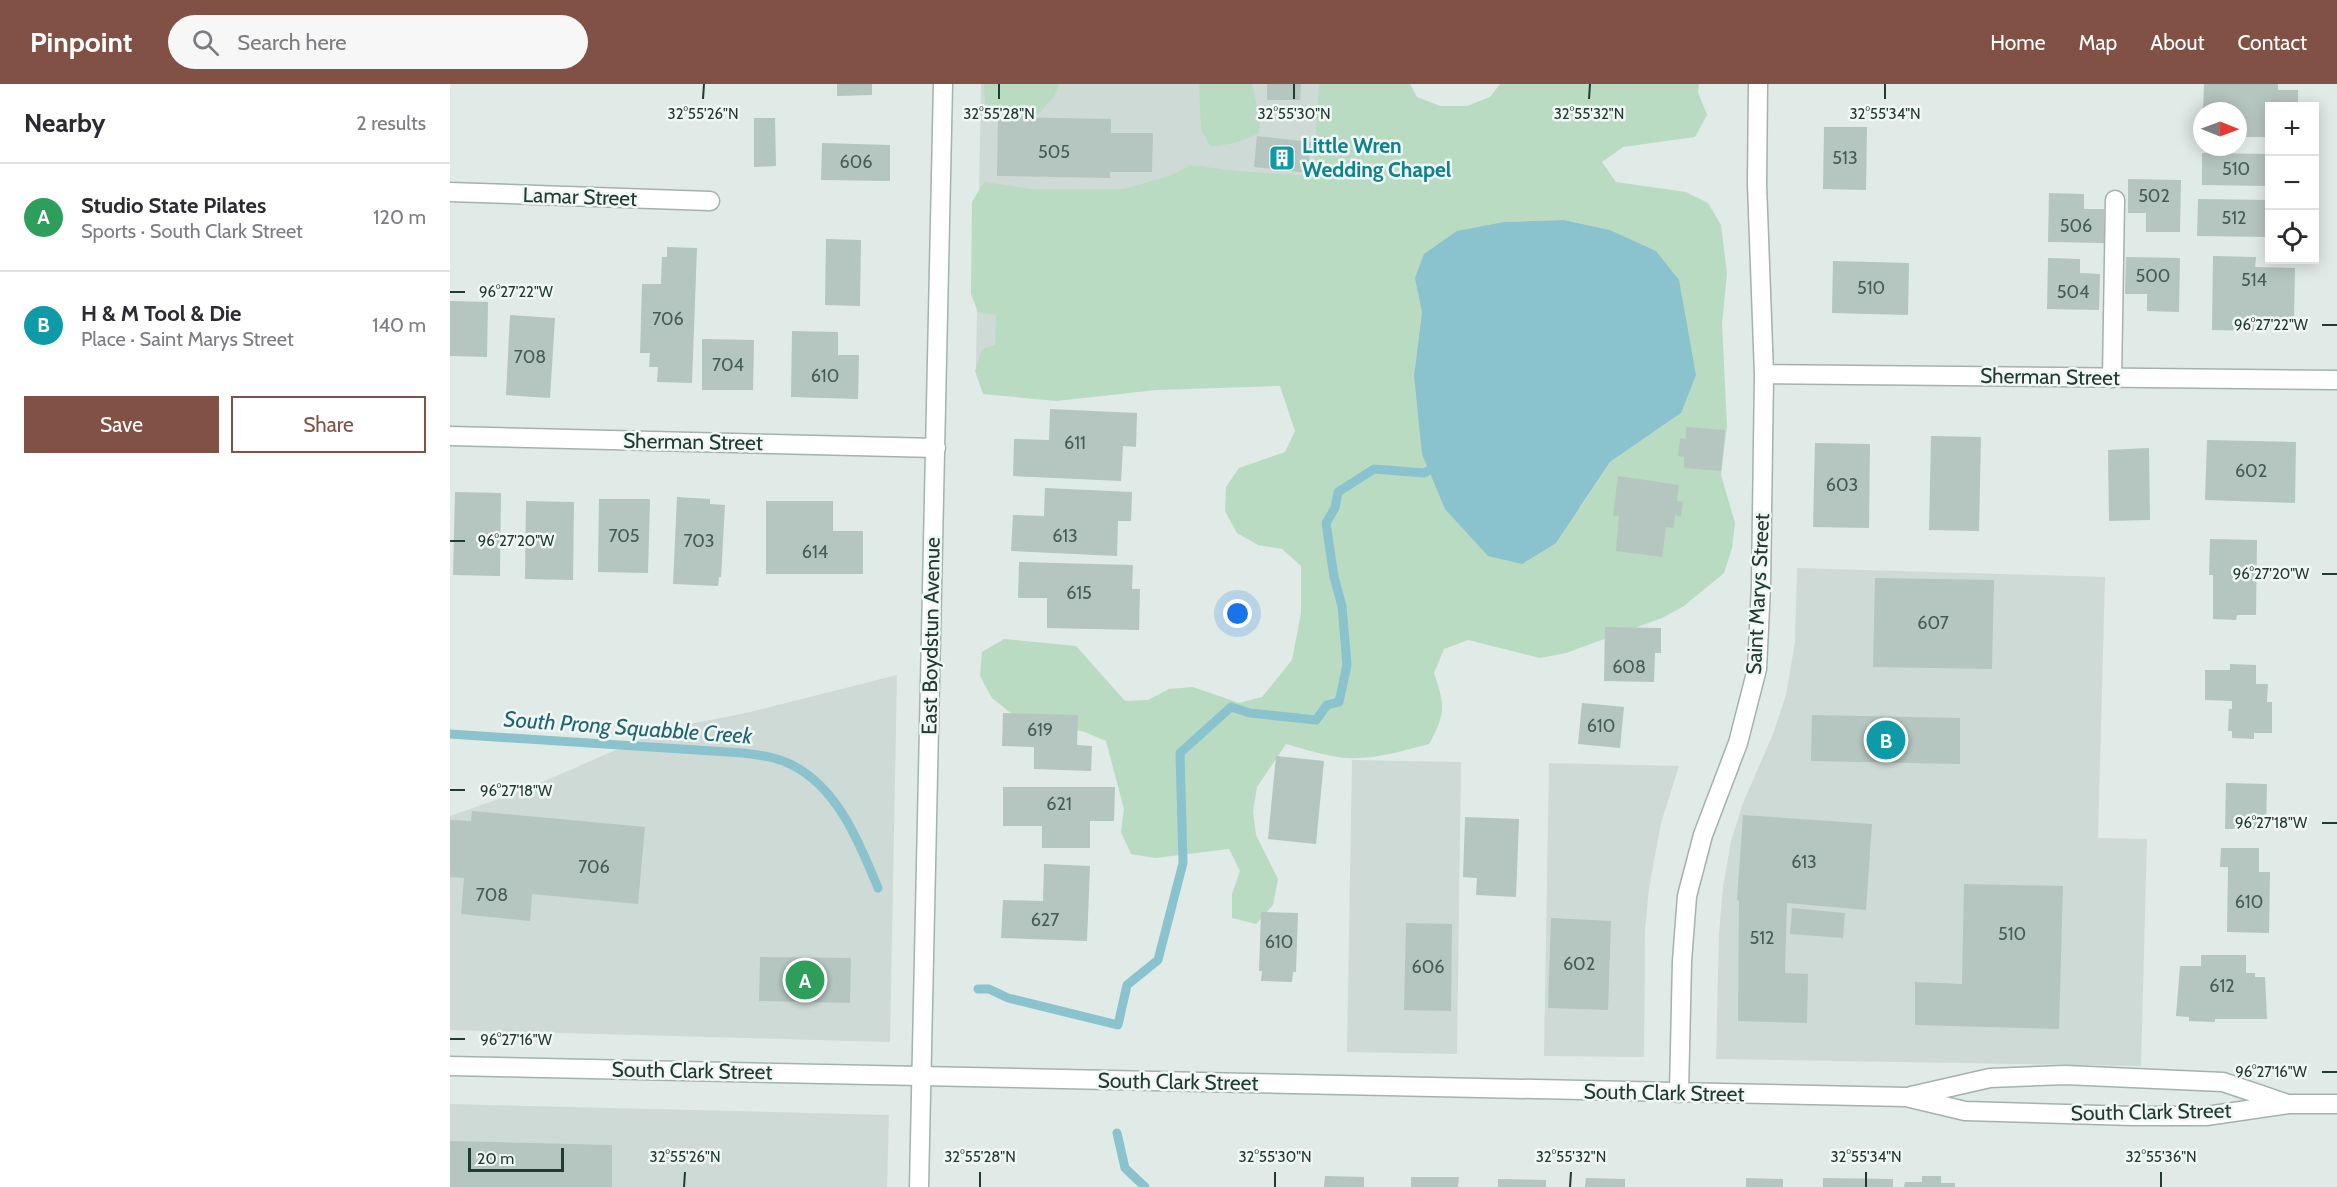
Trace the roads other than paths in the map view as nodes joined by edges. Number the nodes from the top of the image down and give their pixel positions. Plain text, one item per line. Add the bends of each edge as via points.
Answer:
1 (944, 84) edge
2 (1758, 84) edge
3 (450, 192) edge
4 (2115, 200) dead end
5 (710, 201) dead end
6 (1764, 375) junction
7 (2112, 378) junction
8 (2337, 380) edge
9 (450, 436) edge
10 (936, 448) junction
11 (450, 1066) edge
12 (922, 1077) junction
13 (1679, 1093) junction
14 (1906, 1097) junction
15 (2289, 1104) junction
16 (2337, 1104) edge
17 (919, 1187) edge

1 - 10 street, East Boydstun Avenue
2 - 6 street, Saint Marys Street via 1757,184
3 - 5 street, Lamar Street
4 - 7 street
6 - 7 street, Sherman Street
6 - 13 street, Saint Marys Street via 1757,669 1738,742 1703,835 1687,896
7 - 8 street, Sherman Street
9 - 10 street, Sherman Street
10 - 12 street, East Boydstun Avenue
11 - 12 street, South Clark Street
12 - 13 street, South Clark Street
12 - 17 street, East Boydstun Avenue
13 - 14 street, South Clark Street
14 - 15 street, South Clark Street via 1965,1110 2133,1116 2206,1116
14 - 15 street, South Clark Street via 1990,1078 2065,1075 2223,1082
15 - 16 street, South Clark Street

